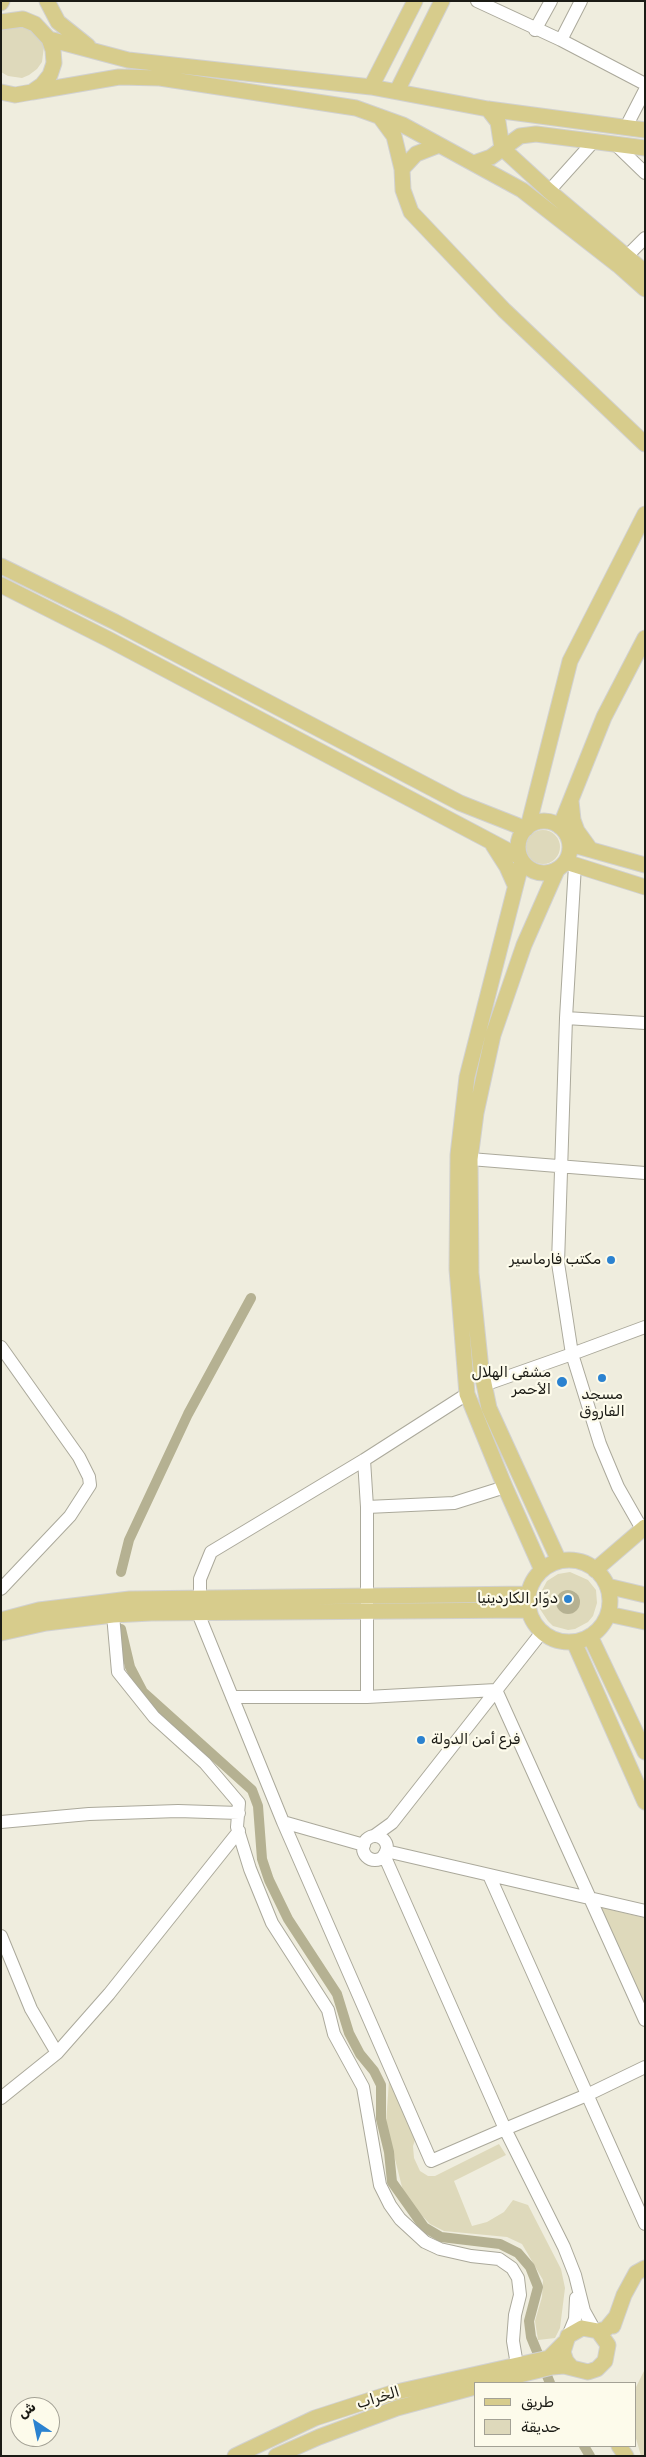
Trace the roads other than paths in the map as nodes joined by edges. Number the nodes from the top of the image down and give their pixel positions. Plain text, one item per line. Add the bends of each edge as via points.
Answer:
1 (40, 1) edge
2 (47, 1) edge
3 (415, 1) edge
4 (442, 1) edge
5 (477, 1) edge
6 (551, 1) edge
7 (581, 1) edge
8 (1, 22) edge
9 (535, 30) junction
10 (47, 35) junction
11 (561, 40) junction
12 (95, 51) junction
13 (645, 84) edge
14 (372, 87) junction
15 (645, 90) edge
16 (398, 91) junction
17 (1, 92) edge
18 (32, 92) junction
19 (488, 109) junction
20 (380, 117) junction
21 (626, 127) junction
22 (645, 130) edge
23 (594, 141) junction
24 (615, 144) junction
25 (438, 145) junction
26 (502, 148) junction
27 (645, 148) edge
28 (474, 163) junction
29 (402, 169) junction
30 (645, 173) edge
31 (549, 191) junction
32 (645, 238) edge
33 (627, 256) junction
34 (645, 272) edge
35 (645, 289) edge
36 (645, 444) edge
37 (645, 514) edge
38 (1, 566) edge
39 (1, 585) edge
40 (645, 638) edge
41 (571, 797) junction
42 (560, 827) junction
43 (527, 828) junction
44 (490, 842) junction
45 (570, 844) junction
46 (590, 849) junction
47 (521, 859) junction
48 (566, 865) junction
49 (645, 865) edge
50 (515, 886) junction
51 (645, 887) edge
52 (566, 1018) junction
53 (645, 1022) edge
54 (470, 1159) junction
55 (563, 1166) junction
56 (645, 1173) edge
57 (645, 1327) edge
58 (1, 1347) edge
59 (572, 1354) junction
60 (484, 1386) junction
61 (467, 1394) junction
62 (364, 1460) junction
63 (505, 1487) junction
64 (368, 1507) junction
65 (643, 1528) edge
66 (559, 1561) junction
67 (542, 1570) junction
68 (595, 1570) junction
69 (607, 1586) junction
70 (1, 1590) edge
71 (528, 1594) junction
72 (367, 1595) junction
73 (645, 1595) edge
74 (200, 1597) junction
75 (528, 1610) junction
76 (367, 1611) junction
77 (198, 1614) junction
78 (608, 1614) junction
79 (112, 1615) junction
80 (1, 1620) edge
81 (645, 1622) edge
82 (542, 1632) junction
83 (1, 1633) edge
84 (590, 1636) junction
85 (574, 1642) junction
86 (496, 1690) junction
87 (232, 1697) junction
88 (367, 1697) junction
89 (645, 1752) edge
90 (645, 1802) edge
91 (239, 1813) junction
92 (1, 1822) edge
93 (283, 1822) junction
94 (392, 1822) junction
95 (239, 1831) junction
96 (374, 1836) junction
97 (364, 1845) junction
98 (383, 1852) junction
99 (489, 1875) junction
100 (590, 1898) junction
101 (645, 1911) edge
102 (1, 1936) edge
103 (645, 2020) edge
104 (57, 2053) junction
105 (645, 2068) edge
106 (587, 2095) junction
107 (1, 2098) edge
108 (505, 2129) junction
109 (645, 2224) edge
110 (645, 2268) edge
111 (575, 2275) junction
112 (616, 2317) junction
113 (596, 2330) junction
114 (566, 2340) junction
115 (608, 2345) junction
116 (550, 2362) junction
117 (525, 2366) junction
118 (602, 2366) junction
119 (579, 2374) edge
120 (490, 2382) edge
121 (600, 2382) edge
122 (473, 2388) edge
123 (235, 2456) edge
124 (276, 2456) edge

1 - 10 main road
2 - 12 main road via 58,22
3 - 14 main road
4 - 16 main road
5 - 9 street
6 - 9 street
7 - 11 street
8 - 10 main road via 23,20 35,24
9 - 11 street
10 - 12 main road
10 - 18 main road via 54,63 50,74
11 - 13 street
12 - 14 main road via 128,60
14 - 16 main road
15 - 21 street
16 - 19 main road
17 - 18 main road via 14,96
18 - 20 main road via 119,77 160,78 356,108
19 - 21 main road
19 - 26 main road via 498,122
20 - 25 main road via 403,125
20 - 29 main road via 394,136
21 - 22 main road
23 - 24 main road
23 - 26 main road via 536,134 520,136
23 - 31 street
24 - 27 main road
24 - 30 street
25 - 28 main road
25 - 29 main road via 416,154
26 - 28 main road via 491,158
26 - 31 main road
28 - 35 main road via 522,190 618,264
29 - 36 main road via 403,190 411,212 504,310
31 - 33 main road
32 - 33 street
33 - 34 main road
37 - 43 main road via 570,661
38 - 43 main road via 115,622 460,803
39 - 44 main road
40 - 41 main road via 604,717
41 - 42 main road
41 - 46 main road via 573,820
42 - 43 main road via 544,821
42 - 45 main road
43 - 47 main road via 518,842
44 - 47 main road
44 - 50 main road via 505,863
45 - 46 main road
45 - 48 main road
46 - 49 main road
47 - 48 main road via 538,873 548,873
47 - 50 main road
48 - 51 main road
48 - 52 street
48 - 54 main road via 524,944 493,1035 476,1112
50 - 61 main road via 468,1077 458,1155 457,1269
52 - 53 street
52 - 55 street
54 - 55 street
54 - 60 main road via 471,1272
55 - 56 street
55 - 59 street via 558,1263
57 - 59 street
58 - 70 street via 78,1457 90,1485 70,1516
59 - 60 street
59 - 65 street via 600,1444 618,1487
60 - 66 main road via 489,1408
61 - 62 street
61 - 63 main road
62 - 64 street
62 - 74 street via 211,1552 200,1579
63 - 64 street via 454,1503
63 - 67 main road
64 - 72 street
65 - 68 main road
66 - 67 main road
66 - 68 main road via 578,1561
67 - 71 main road via 533,1580
68 - 69 main road
69 - 73 main road
69 - 78 main road
71 - 72 main road
71 - 75 main road
72 - 74 main road
72 - 76 street
74 - 80 main road via 104,1601 39,1610
75 - 76 main road
75 - 82 main road
76 - 77 main road
76 - 88 street
77 - 79 main road
77 - 87 street
78 - 81 main road
78 - 84 main road
79 - 83 main road via 46,1623
79 - 91 street via 118,1672 154,1717 206,1763 239,1803
82 - 85 main road via 562,1642
82 - 86 street
84 - 85 main road
84 - 89 main road
85 - 90 main road
86 - 88 street
86 - 94 street
86 - 100 street
87 - 88 street
87 - 93 street
91 - 92 street via 89,1814
91 - 95 street
93 - 97 street
93 - 108 street via 431,2161
94 - 96 street
94 - 98 street
95 - 104 street via 109,1994
95 - 117 street via 272,1923 328,2010 334,2034 363,2087 380,2185 390,2205 425,2242 440,2249 499,2259 512,2268 518,2278 520,2296 513,2341
96 - 97 street via 368,1838
96 - 98 street via 382,1838
97 - 98 street via 365,1853
98 - 99 street
98 - 108 street
99 - 100 street
99 - 106 street
100 - 101 street
100 - 103 street
102 - 104 street via 31,2008
104 - 107 street
105 - 106 street
106 - 108 street
106 - 109 street
108 - 111 street
110 - 112 main road via 636,2274
111 - 113 street via 584,2311
111 - 114 street via 575,2319
112 - 113 main road via 606,2329
112 - 115 main road
113 - 114 main road via 578,2329
113 - 115 main road
114 - 116 main road
114 - 119 main road via 564,2357
115 - 118 main road
116 - 117 main road
116 - 119 main road
117 - 120 main road
117 - 123 main road, الخراب via 392,2393 315,2418
118 - 119 main road
118 - 121 main road
122 - 124 main road via 397,2408

